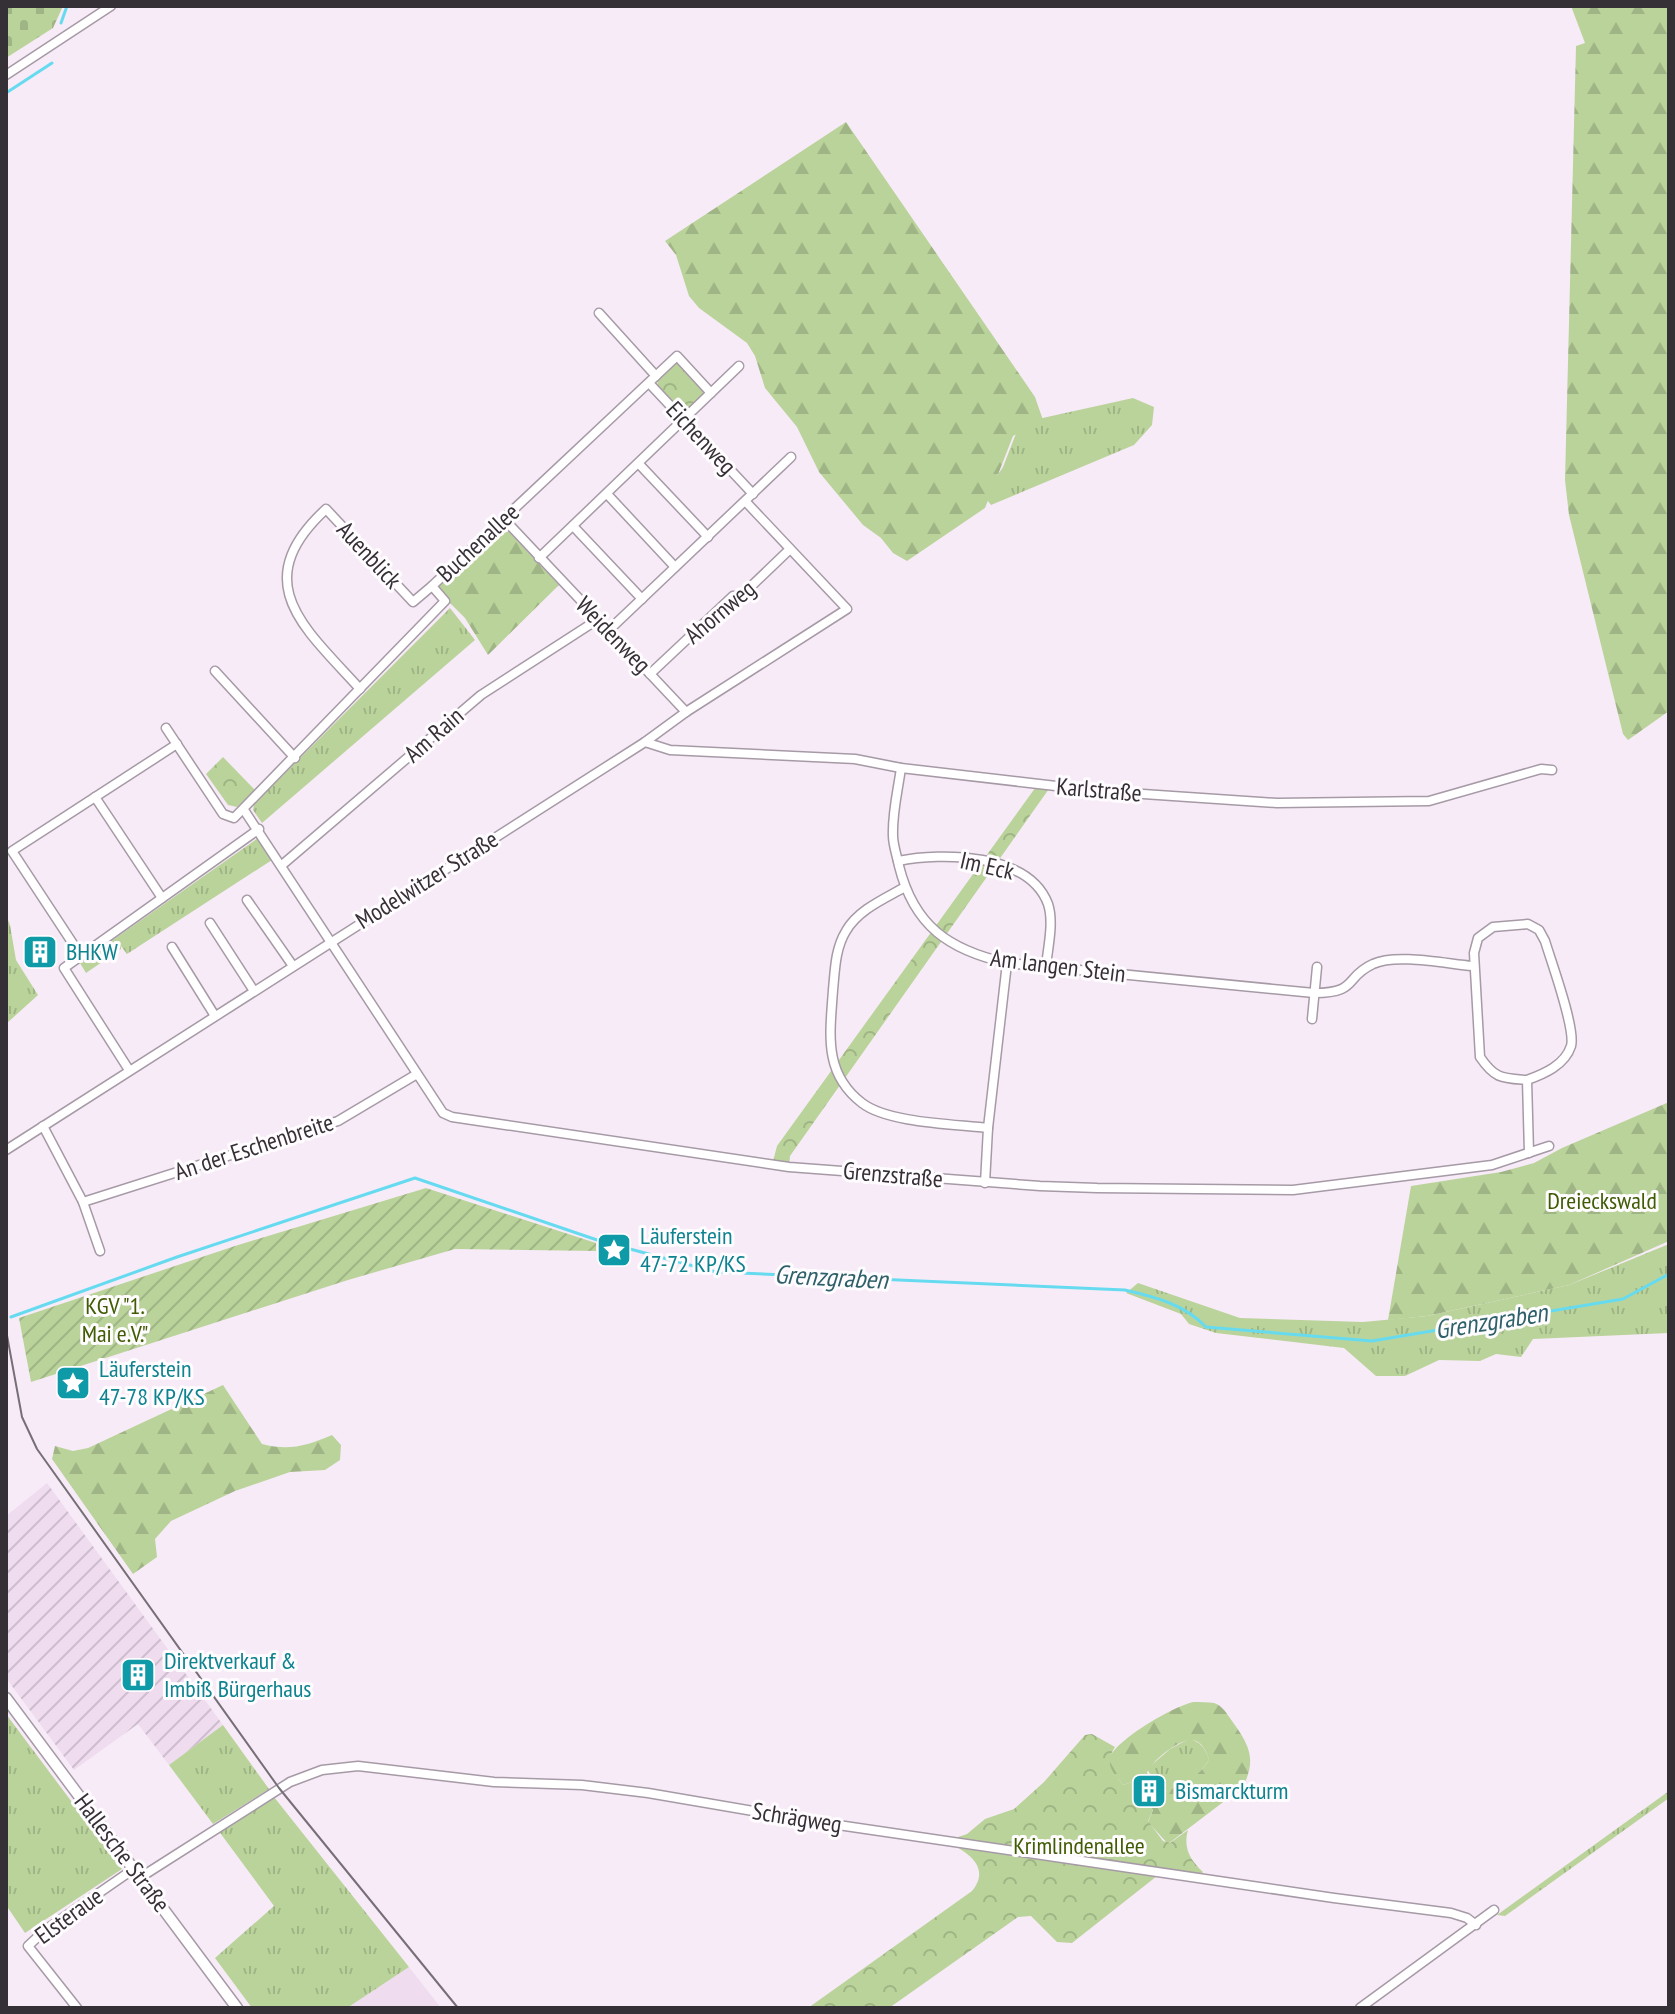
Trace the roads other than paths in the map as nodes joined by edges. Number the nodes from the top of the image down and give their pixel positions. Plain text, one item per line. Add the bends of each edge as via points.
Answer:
1 (111, 6) edge
2 (6, 75) edge
3 (599, 313) dead end
4 (739, 366) dead end
5 (652, 379) junction
6 (711, 393) junction
7 (684, 420) junction
8 (791, 457) dead end
9 (639, 464) junction
10 (607, 494) junction
11 (753, 494) junction
12 (746, 502) junction
13 (504, 519) junction
14 (573, 526) junction
15 (708, 537) junction
16 (790, 549) junction
17 (539, 558) junction
18 (675, 567) junction
19 (432, 586) junction
20 (642, 599) junction
21 (847, 609) joint
22 (597, 620) junction
23 (609, 630) junction
24 (215, 671) dead end
25 (650, 674) junction
26 (360, 689) junction
27 (686, 712) junction
28 (166, 728) dead end
29 (645, 742) junction
30 (177, 744) junction
31 (295, 758) junction
32 (901, 768) junction
33 (1552, 770) dead end
34 (95, 797) junction
35 (244, 810) junction
36 (259, 829) junction
37 (898, 861) junction
38 (282, 865) junction
39 (905, 887) junction
40 (162, 898) junction
41 (247, 900) dead end
42 (210, 923) dead end
43 (332, 941) junction
44 (172, 947) dead end
45 (81, 956) junction
46 (1007, 963) junction
47 (293, 966) junction
48 (1046, 966) junction
49 (1472, 966) junction
50 (1317, 967) dead end
51 (254, 991) junction
52 (1314, 993) junction
53 (215, 1016) junction
54 (1312, 1019) dead end
55 (129, 1070) junction
56 (417, 1074) junction
57 (1527, 1080) junction
58 (43, 1126) junction
59 (988, 1128) junction
60 (1549, 1146) dead end
61 (6, 1150) edge
62 (1529, 1153) junction
63 (985, 1183) junction
64 (83, 1202) junction
65 (100, 1251) dead end
66 (6, 1698) edge
67 (138, 1872) junction
68 (1494, 1910) dead end
69 (1476, 1925) junction
70 (77, 2008) edge
71 (237, 2008) edge
72 (1360, 2008) edge

1 - 2 street
3 - 5 street, Eichenweg
4 - 6 street
5 - 6 street, Buchenallee via 677,356
5 - 7 street, Eichenweg
5 - 13 street, Buchenallee
6 - 7 street
7 - 9 street
7 - 11 street, Eichenweg
8 - 11 street
9 - 10 street
9 - 15 street
10 - 14 street
10 - 18 street
11 - 12 street
12 - 15 street
12 - 16 street, Eichenweg
13 - 17 street, Weidenweg
13 - 19 street, Buchenallee
14 - 17 street
14 - 20 street
15 - 18 street
16 - 21 street, Eichenweg
16 - 25 street, Ahornweg
17 - 22 street, Weidenweg
18 - 20 street
19 - 26 street, Buchenallee via 445,601
19 - 26 street, Auenblick via 413,602 326,509 295,543 286,571 302,625
20 - 23 street
21 - 27 street, Modelwitzer Straße
22 - 23 street, Weidenweg
22 - 38 street, Am Rain via 481,695
23 - 25 street, Weidenweg
24 - 31 street
25 - 27 street, Weidenweg
26 - 31 street, Buchenallee
27 - 29 street, Modelwitzer Straße
28 - 30 street
29 - 32 street, Karlstraße via 670,750 855,759
29 - 43 street, Modelwitzer Straße
30 - 34 street
30 - 35 street via 223,814 234,818
31 - 35 street, Buchenallee
32 - 33 street, Karlstraße via 1099,791 1277,803 1429,801
32 - 37 street, Am langen Stein via 893,837
34 - 40 street
34 - 45 street via 12,851
35 - 36 street, Grenzstraße
36 - 38 street, Grenzstraße
36 - 40 street
37 - 39 street, Am langen Stein
37 - 48 street, Im Eck via 926,855 958,858 1013,867 1034,881 1048,905
38 - 43 street, Grenzstraße
39 - 46 street, Am langen Stein via 922,917 946,941 973,955
39 - 59 street via 869,908 846,930 836,955 829,1045 834,1067 862,1103 882,1115
40 - 45 street
41 - 47 street
42 - 51 street
43 - 47 street, Modelwitzer Straße
43 - 56 street, Grenzstraße
44 - 53 street
45 - 55 street via 64,968
46 - 48 street, Am langen Stein
46 - 59 street
47 - 51 street, Modelwitzer Straße
48 - 52 street, Am langen Stein
49 - 52 street, Am langen Stein via 1389,960 1372,964 1336,993
49 - 57 street via 1480,1057 1500,1078
49 - 57 street via 1478,938 1493,927 1528,924 1545,941 1571,1028 1571,1046 1558,1065
50 - 52 street
51 - 53 street, Modelwitzer Straße
52 - 54 street
53 - 55 street, Modelwitzer Straße
55 - 58 street, Modelwitzer Straße
56 - 63 street, Grenzstraße via 443,1113 452,1117 789,1167
56 - 64 street, An der Eschenbreite via 338,1121
57 - 62 street
58 - 61 street, Modelwitzer Straße
58 - 64 street
59 - 63 street
60 - 62 street, Grenzstraße
62 - 63 street, Grenzstraße via 1492,1165 1293,1190
64 - 65 street
66 - 67 street, Hallesche Straße
67 - 69 street, Schrägweg via 290,1782 322,1770 358,1766 648,1793 1451,1913
67 - 70 street, Elsteraue via 28,1946
67 - 71 street, Hallesche Straße
68 - 69 street
69 - 72 street

